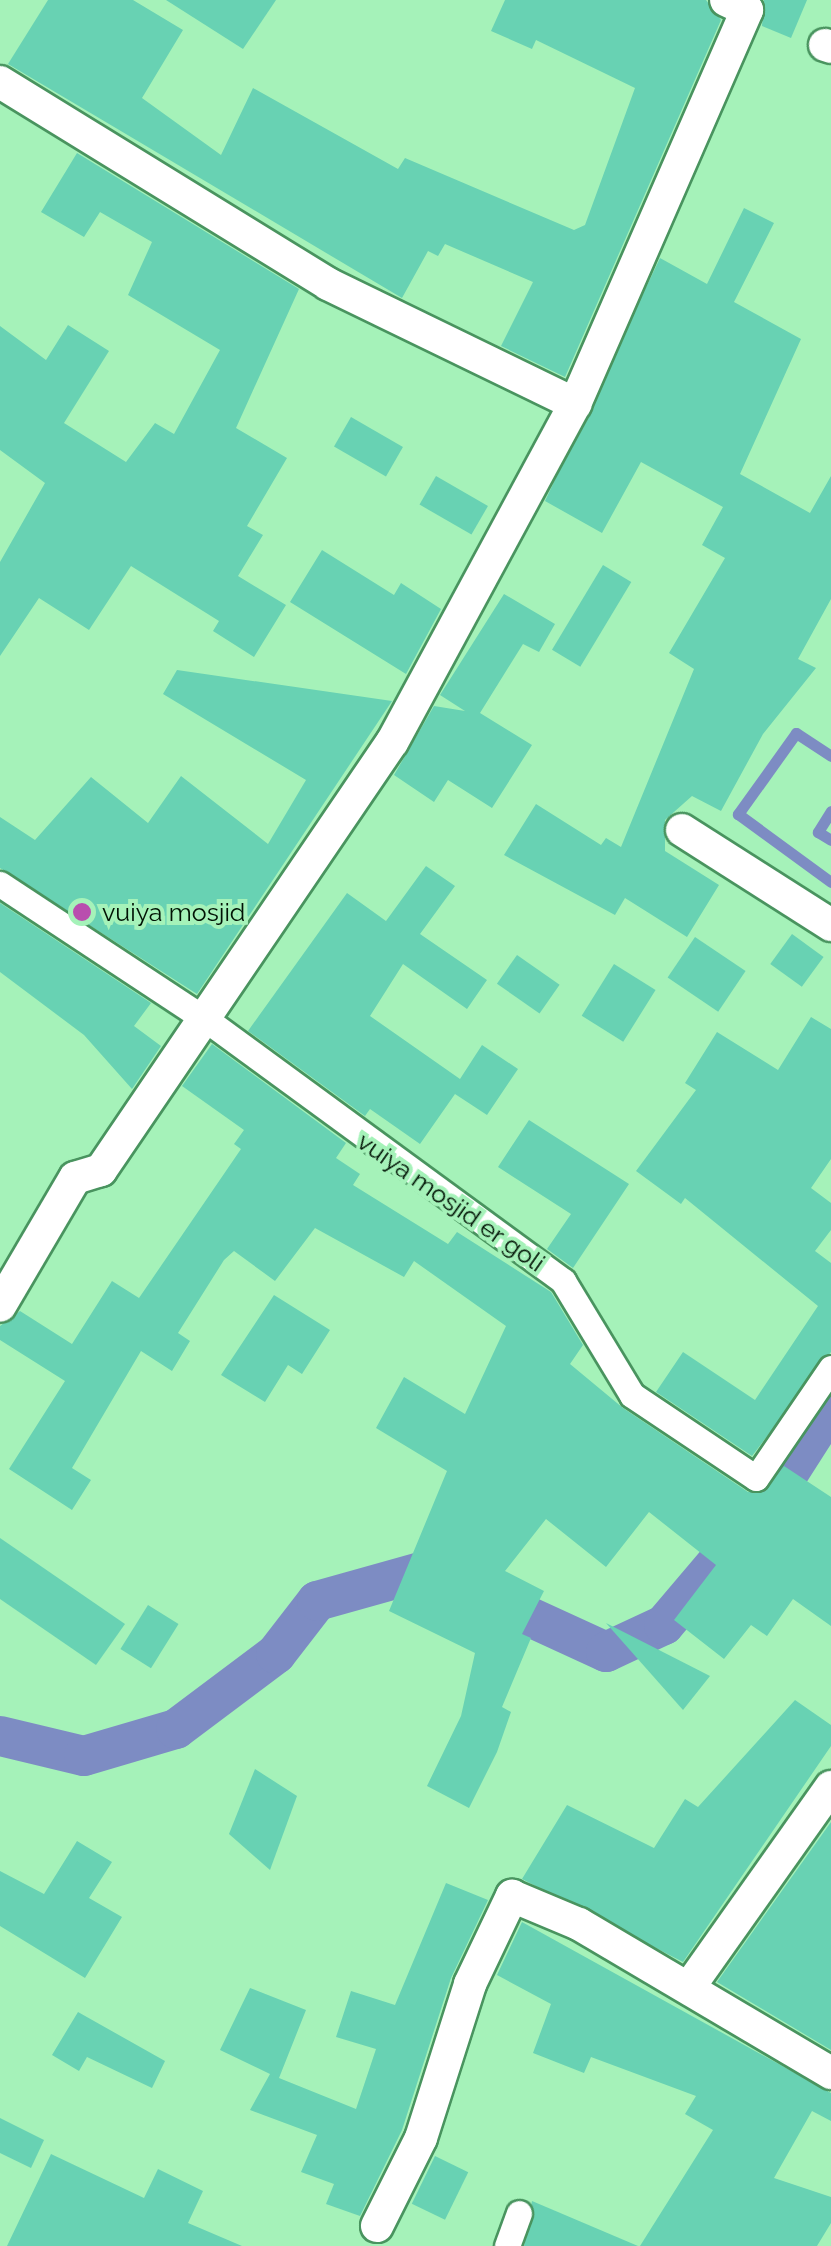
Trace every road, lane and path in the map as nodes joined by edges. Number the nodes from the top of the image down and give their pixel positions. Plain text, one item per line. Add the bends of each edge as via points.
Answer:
1 (726, 0) edge
2 (0, 82) edge
3 (574, 404) junction
4 (682, 830) dead end
5 (0, 884) edge
6 (831, 925) edge
7 (208, 1021) junction
8 (0, 1306) edge
9 (831, 1368) edge
10 (831, 1787) edge
11 (690, 1986) junction
12 (831, 2073) edge
13 (520, 2213) dead end
14 (377, 2226) dead end
15 (507, 2246) edge

1 - 3 street via 747,10
2 - 3 street via 328,284
3 - 7 street via 470,612
4 - 6 street
5 - 7 street, vuiya mosjid er goli
7 - 8 street via 101,1170 76,1178
7 - 9 street, vuiya mosjid er goli via 563,1281 632,1395 756,1478
10 - 11 street
11 - 12 street
11 - 14 street via 512,1896 470,1984 420,2138
13 - 15 street

